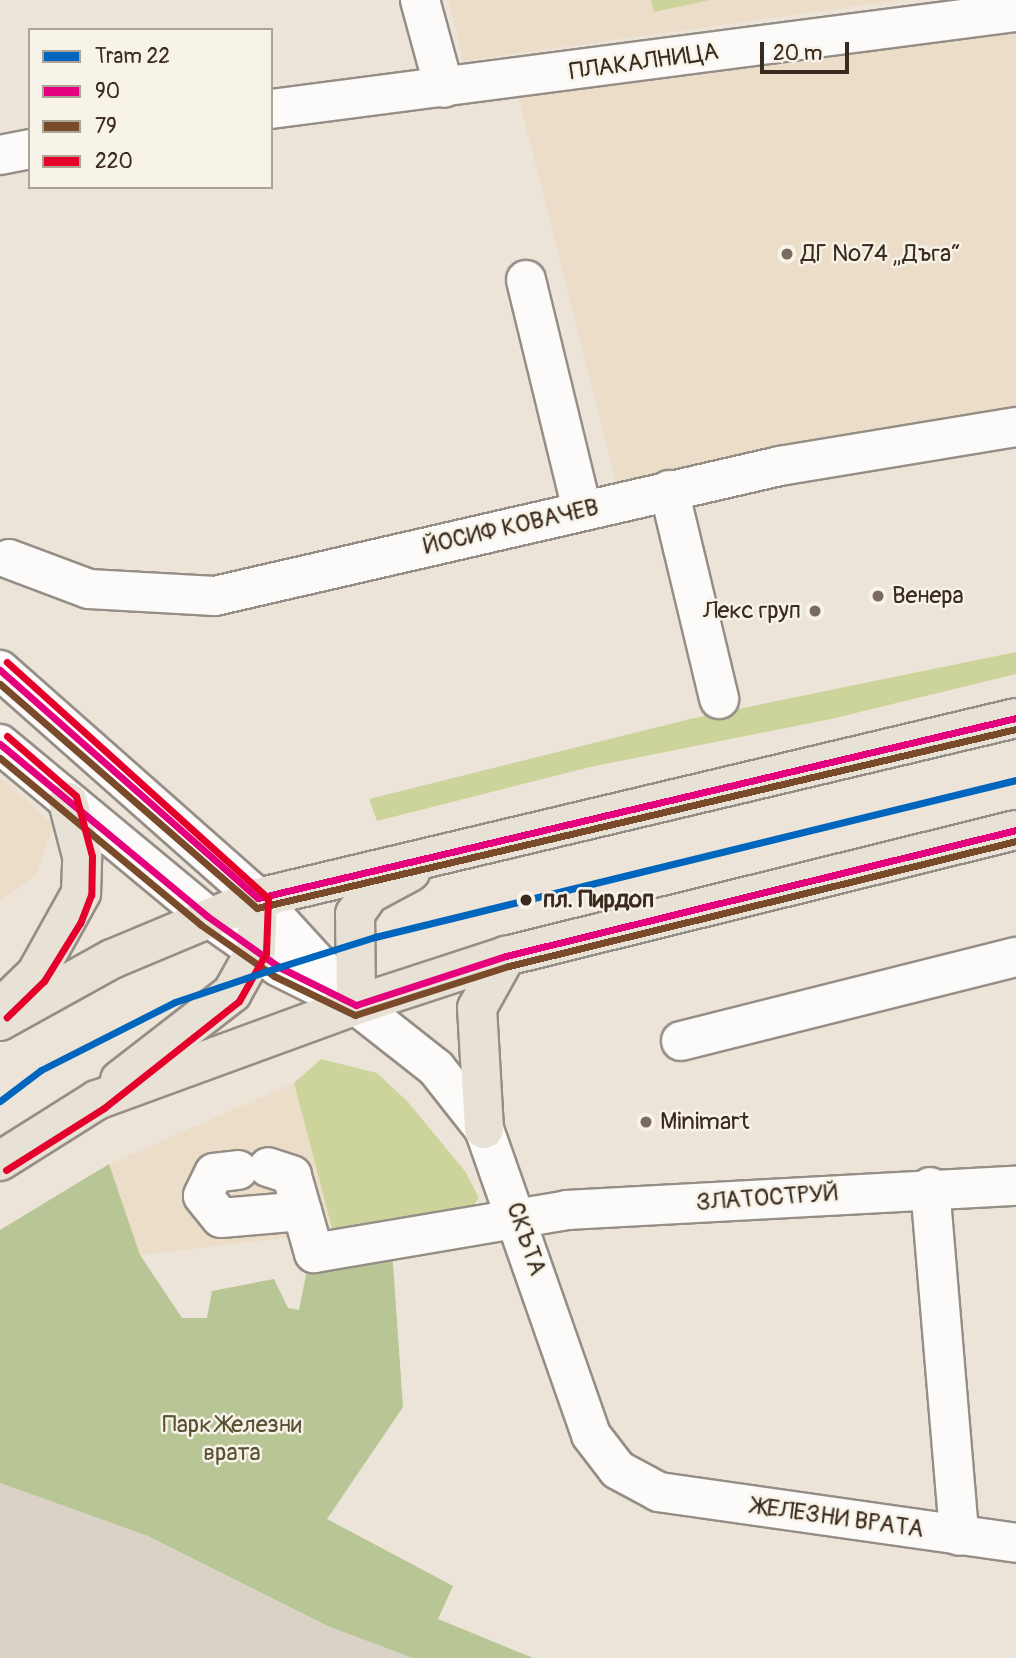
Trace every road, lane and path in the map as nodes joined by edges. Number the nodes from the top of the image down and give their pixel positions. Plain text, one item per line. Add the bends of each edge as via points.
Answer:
1 (420, 0) edge
2 (1016, 12) edge
3 (444, 88) junction
4 (273, 108) edge
5 (28, 149) edge
6 (0, 155) edge
7 (526, 280) dead end
8 (1016, 427) edge
9 (669, 490) junction
10 (582, 510) junction
11 (9, 559) dead end
12 (0, 670) edge
13 (719, 699) dead end
14 (1016, 718) edge
15 (0, 744) edge
16 (68, 802) junction
17 (1016, 830) edge
18 (452, 850) junction
19 (258, 898) junction
20 (207, 916) junction
21 (256, 950) junction
22 (506, 956) junction
23 (1016, 957) edge
24 (356, 1004) junction
25 (0, 1009) edge
26 (0, 1021) edge
27 (681, 1041) dead end
28 (97, 1100) junction
29 (484, 1129) junction
30 (0, 1161) edge
31 (1016, 1185) edge
32 (930, 1187) junction
33 (302, 1211) junction
34 (518, 1215) junction
35 (659, 1492) joint
36 (959, 1536) junction
37 (1016, 1543) edge

1 - 3 street
2 - 3 street, ПЛАКАЛНИЦА
3 - 4 street, ПЛАКАЛНИЦА
5 - 6 street
7 - 10 street
8 - 9 street, ЙОСИФ КОВАЧЕВ
9 - 10 street, ЙОСИФ КОВАЧЕВ
9 - 13 street
10 - 11 street, ЙОСИФ КОВАЧЕВ via 215,596 89,589
12 - 19 street
14 - 18 main road
15 - 16 street
16 - 20 street
16 - 25 main road via 82,856 81,893 36,974
17 - 22 main road
18 - 19 main road
18 - 24 main road via 369,894 355,914
19 - 20 main road
19 - 21 main road
19 - 24 street
20 - 21 street
20 - 26 main road
21 - 24 street
21 - 28 main road via 232,993
22 - 24 main road
22 - 29 main road via 477,1008
23 - 27 street
24 - 28 main road
24 - 29 street, СКЪТА via 436,1068
28 - 30 main road
29 - 34 street, СКЪТА
31 - 32 street, ЗЛАТОСТРУЙ
32 - 34 street, ЗЛАТОСТРУЙ
32 - 36 street
33 - 33 street via 292,1175 253,1169 214,1173 203,1196 221,1218
33 - 34 street, ЗЛАТОСТРУЙ via 314,1253
34 - 35 street, СКЪТА via 591,1435 618,1470
35 - 36 street, ЖЕЛЕЗНИ ВРАТА
36 - 37 street, ЖЕЛЕЗНИ ВРАТА

